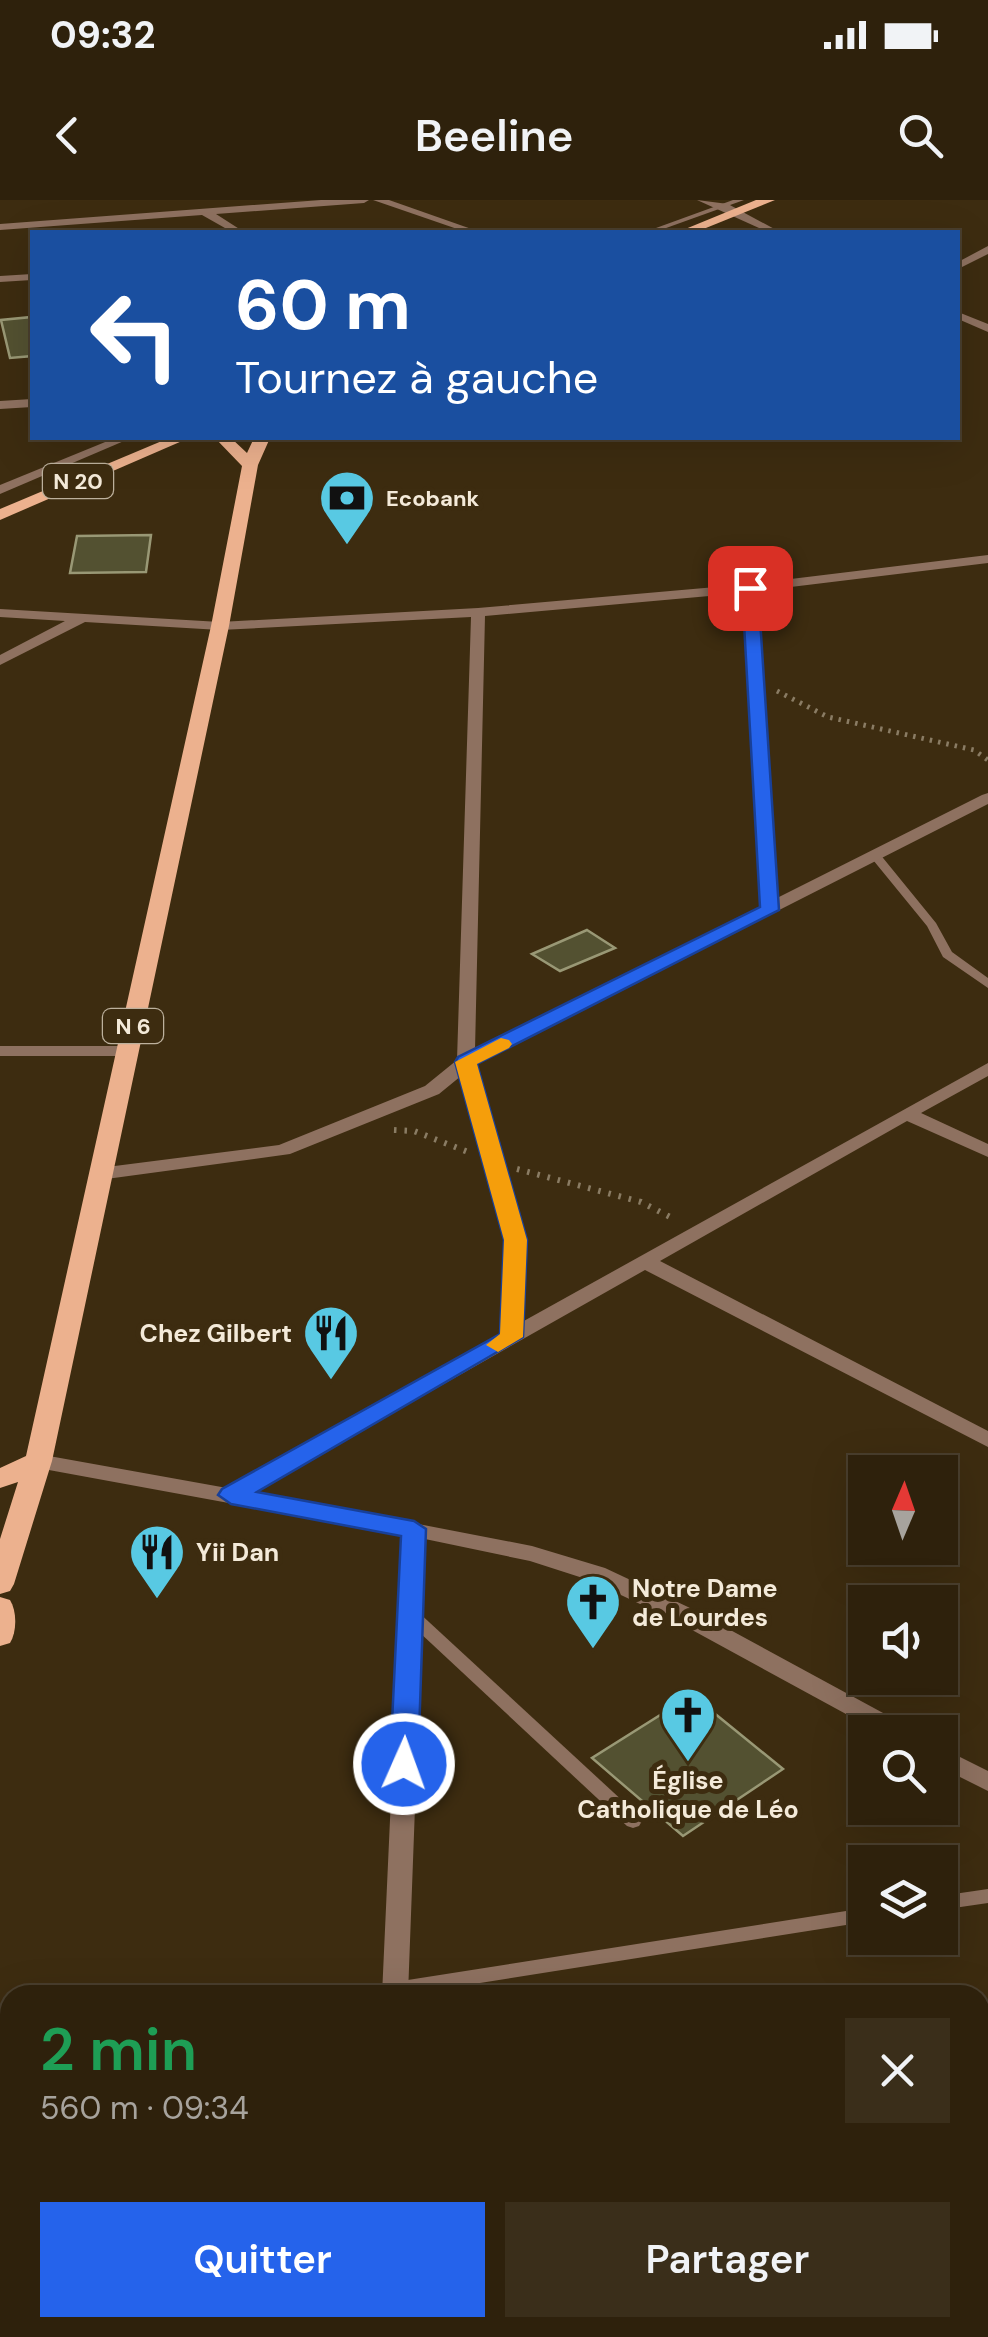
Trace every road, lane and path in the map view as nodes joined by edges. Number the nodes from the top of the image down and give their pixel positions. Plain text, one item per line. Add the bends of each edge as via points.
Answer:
1 (364, 200) edge
2 (378, 200) edge
3 (702, 200) edge
4 (768, 200) edge
5 (733, 206) edge
6 (206, 213) junction
7 (0, 226) edge
8 (236, 230) edge
9 (469, 230) edge
10 (655, 230) edge
11 (689, 230) edge
12 (772, 230) edge
13 (988, 249) edge
14 (960, 265) edge
15 (30, 277) edge
16 (0, 279) edge
17 (960, 316) edge
18 (988, 328) edge
19 (30, 404) edge
20 (4, 405) edge
21 (120, 440) edge
22 (226, 440) edge
23 (261, 440) edge
24 (158, 442) edge
25 (60, 463) junction
26 (250, 465) junction
27 (96, 474) junction
28 (0, 490) edge
29 (0, 514) edge
30 (988, 559) edge
31 (750, 588) junction
32 (478, 612) junction
33 (0, 614) edge
34 (83, 618) junction
35 (220, 626) junction
36 (0, 661) edge
37 (756, 681) junction
38 (988, 760) edge
39 (988, 798) edge
40 (875, 855) junction
41 (770, 910) junction
42 (988, 984) edge
43 (0, 1050) edge
44 (127, 1052) junction
45 (466, 1062) junction
46 (988, 1068) edge
47 (907, 1114) junction
48 (988, 1151) edge
49 (100, 1174) junction
50 (646, 1262) junction
51 (511, 1337) junction
52 (988, 1440) edge
53 (38, 1461) junction
54 (0, 1479) edge
55 (231, 1495) junction
56 (414, 1529) junction
57 (0, 1584) edge
58 (0, 1607) edge
59 (410, 1614) junction
60 (0, 1636) edge
61 (867, 1715) edge
62 (958, 1766) edge
63 (988, 1782) edge
64 (633, 1820) dead end
65 (988, 1896) edge
66 (958, 1901) edge
67 (848, 1918) edge
68 (395, 1985) edge
69 (438, 1985) edge

1 - 6 street
2 - 9 street
3 - 5 street
4 - 5 main road
5 - 10 lane
5 - 11 main road
5 - 12 street
6 - 7 street
6 - 8 street
13 - 14 street
15 - 16 street
17 - 18 street
19 - 20 street
21 - 25 street
22 - 26 main road
23 - 26 main road, N 6
24 - 27 main road, N 20
25 - 27 street
25 - 28 street
26 - 35 main road, N 6
27 - 29 main road, N 20
30 - 31 street
31 - 32 street
31 - 37 street
32 - 35 street
32 - 45 street
33 - 34 street
34 - 35 street
34 - 36 street
35 - 44 main road, N 6
37 - 38 path via 828,717 974,750
37 - 41 street
39 - 40 street
40 - 41 street
40 - 42 lane via 946,954
41 - 45 street
43 - 44 street
44 - 49 main road, N 6
45 - 49 street via 432,1090 284,1150
45 - 51 street via 516,1240
46 - 47 street
47 - 48 street
47 - 50 street
49 - 53 main road, N 6
50 - 51 street
50 - 52 street
51 - 55 street
53 - 54 main road
53 - 55 street
53 - 57 main road, N 6
55 - 56 street
56 - 59 street
56 - 61 street via 596,1574
58 - 60 main road
59 - 64 lane
59 - 68 street
62 - 63 street
65 - 66 lane
67 - 69 lane

